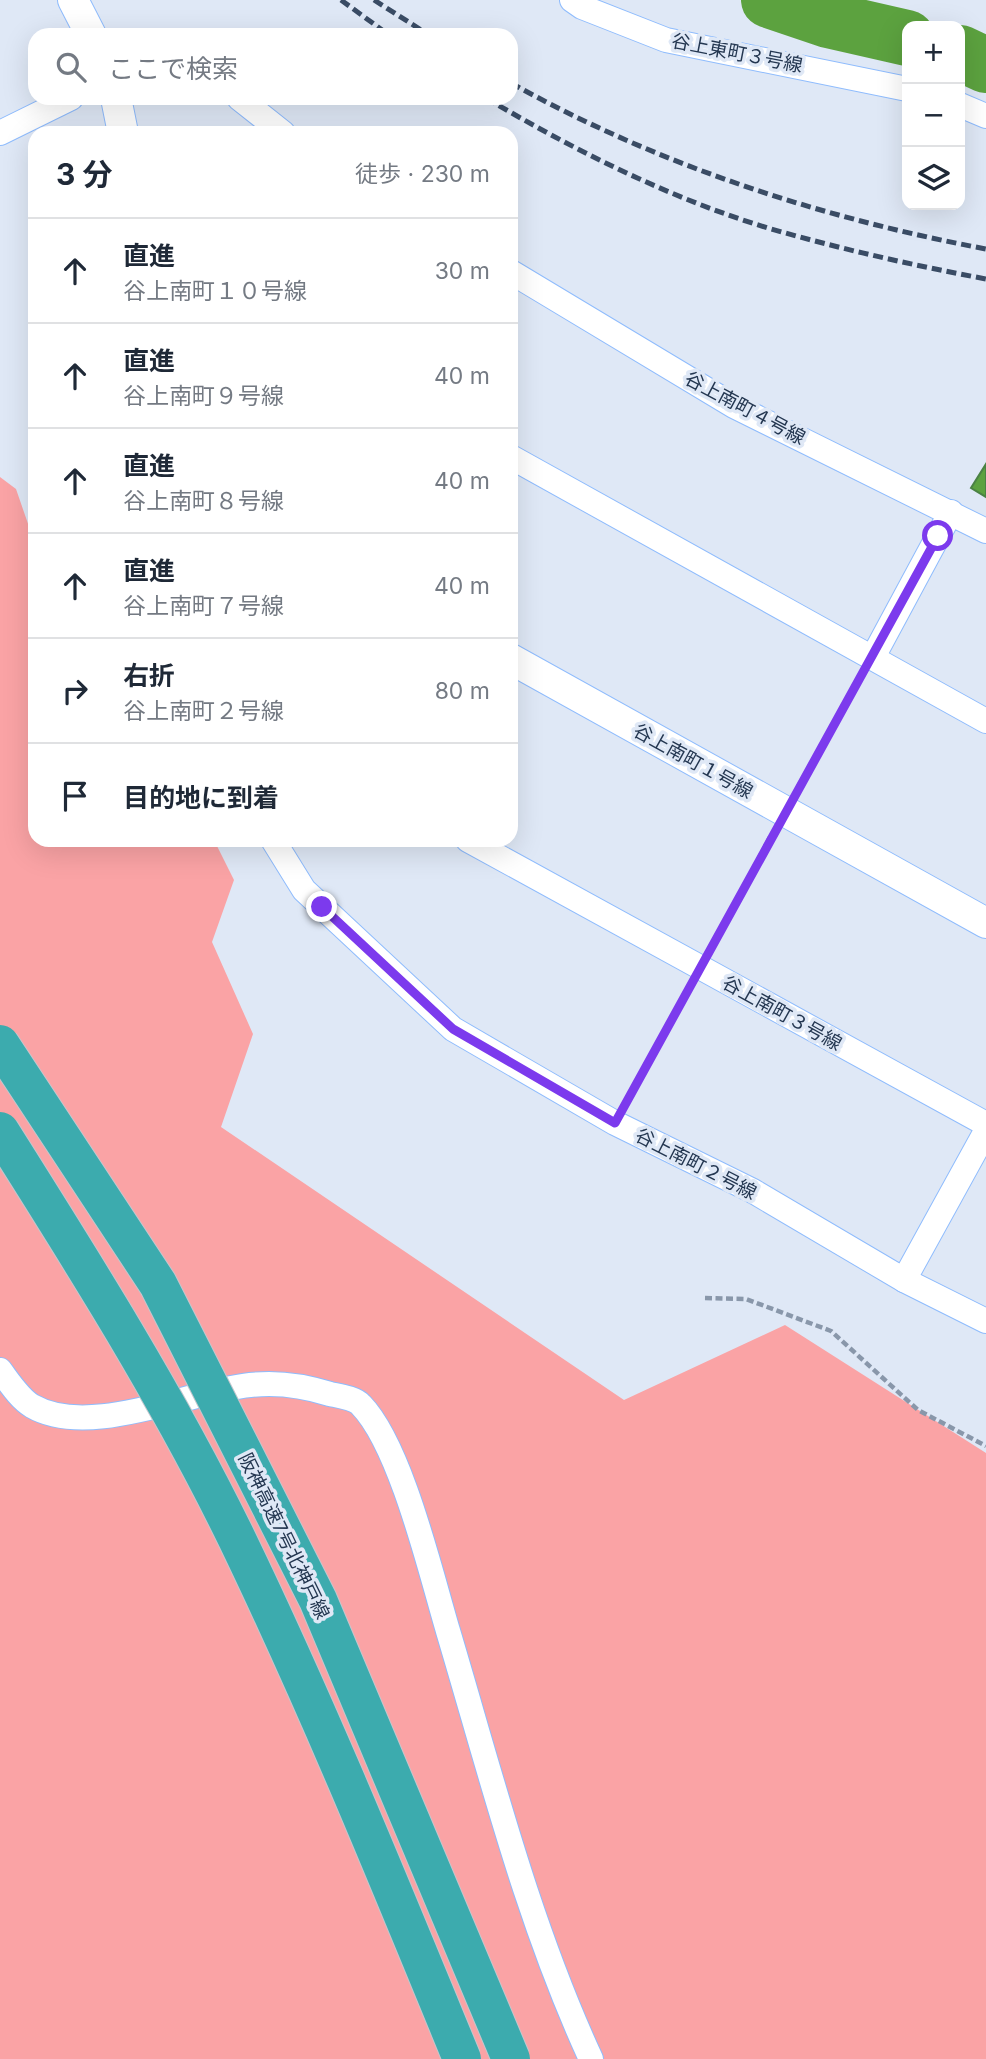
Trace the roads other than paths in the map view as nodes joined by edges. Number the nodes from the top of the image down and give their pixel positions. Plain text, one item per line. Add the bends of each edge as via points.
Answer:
1 (73, 0) edge
2 (572, 0) edge
3 (87, 28) edge
4 (902, 88) edge
5 (57, 105) edge
6 (117, 105) edge
7 (248, 105) edge
8 (965, 106) edge
9 (986, 116) edge
10 (122, 126) edge
11 (274, 126) edge
12 (0, 133) edge
13 (518, 276) edge
14 (518, 461) edge
15 (951, 512) junction
16 (986, 531) edge
17 (873, 657) junction
18 (518, 663) edge
19 (986, 721) edge
20 (277, 847) edge
21 (481, 847) edge
22 (986, 923) edge
23 (0, 1044) edge
24 (986, 1124) edge
25 (986, 1130) edge
26 (0, 1131) edge
27 (904, 1280) junction
28 (986, 1321) edge
29 (0, 1370) edge
30 (462, 2059) edge
31 (511, 2059) edge
32 (591, 2059) edge

1 - 3 street
2 - 4 street, 谷上東町３号線 via 666,40
5 - 12 street
6 - 10 street
7 - 11 street
8 - 9 street
13 - 15 street, 谷上南町４号線 via 734,406
14 - 17 street
15 - 16 street, 谷上南町４号線
15 - 17 street
17 - 19 street
18 - 22 street, 谷上南町１号線
20 - 27 street, 谷上南町２号線 via 304,890 453,1029 615,1123 753,1191
21 - 24 street, 谷上南町３号線
23 - 31 highway, 阪神高速7号北神戸線, bridge via 158,1284 318,1600
25 - 27 street
26 - 30 highway, bridge via 110,1304 236,1537 352,1790
27 - 28 street, 谷上南町２号線
29 - 32 street via 32,1406 65,1417 139,1412 250,1385 308,1387 359,1403 384,1440 414,1514 514,1855 566,2005

